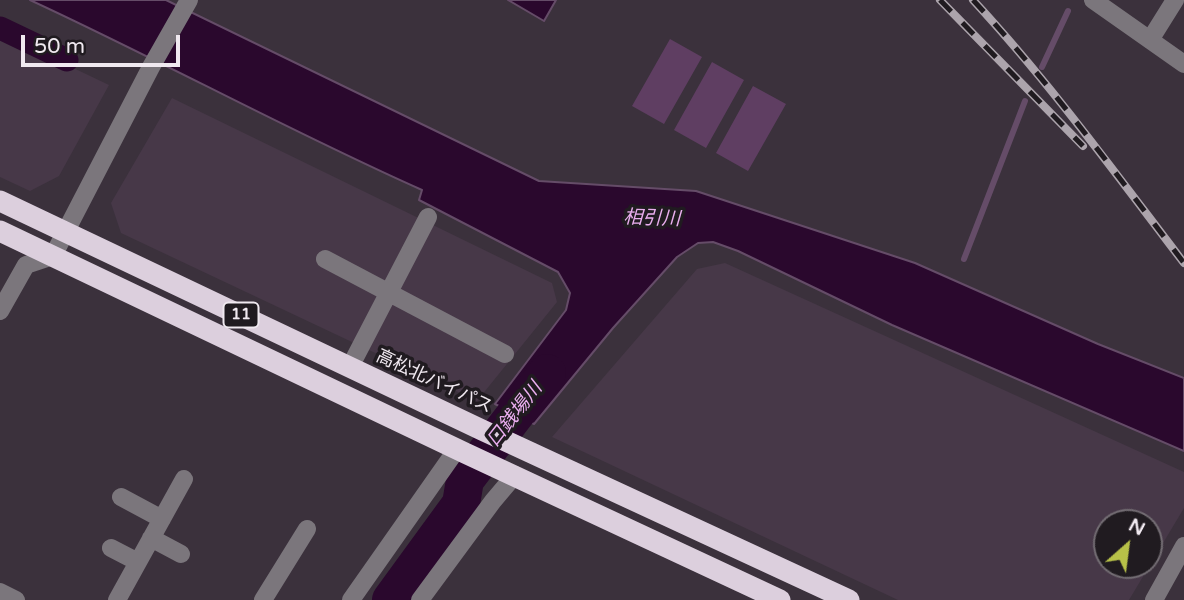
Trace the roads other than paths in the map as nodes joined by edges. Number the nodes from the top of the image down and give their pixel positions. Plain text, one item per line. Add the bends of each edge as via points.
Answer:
1 (189, 0) edge
2 (1093, 0) edge
3 (1175, 0) edge
4 (1150, 40) junction
5 (1184, 64) edge
6 (0, 201) edge
7 (428, 216) dead end
8 (0, 231) edge
9 (65, 231) junction
10 (53, 256) junction
11 (326, 258) dead end
12 (388, 292) junction
13 (0, 311) edge
14 (505, 354) dead end
15 (350, 367) junction
16 (461, 451) junction
17 (514, 475) junction
18 (184, 480) dead end
19 (121, 498) dead end
20 (162, 519) junction
21 (307, 529) dead end
22 (151, 538) junction
23 (1184, 545) edge
24 (111, 548) dead end
25 (181, 554) dead end
26 (138, 562) junction
27 (0, 592) edge
28 (16, 600) edge
29 (117, 600) edge
30 (263, 600) edge
31 (351, 600) edge
32 (420, 600) edge
33 (780, 600) edge
34 (849, 600) edge
35 (1154, 600) edge

1 - 9 street
2 - 4 street
3 - 4 street
4 - 5 street
6 - 9 highway, 高松北バイパス / 11
7 - 12 street
8 - 10 highway, 11
9 - 10 street
9 - 15 highway, 高松北バイパス / 11
10 - 13 street via 26,265
10 - 16 highway, 11
11 - 12 street
12 - 14 street
12 - 15 street
15 - 34 highway, 高松北バイパス / 11
16 - 17 highway, 11
16 - 31 street
17 - 32 street
17 - 33 highway, 11
18 - 20 street
19 - 20 street
20 - 22 street
21 - 30 street
22 - 25 street
22 - 26 street
23 - 35 street
24 - 26 street
26 - 29 street
27 - 28 street

